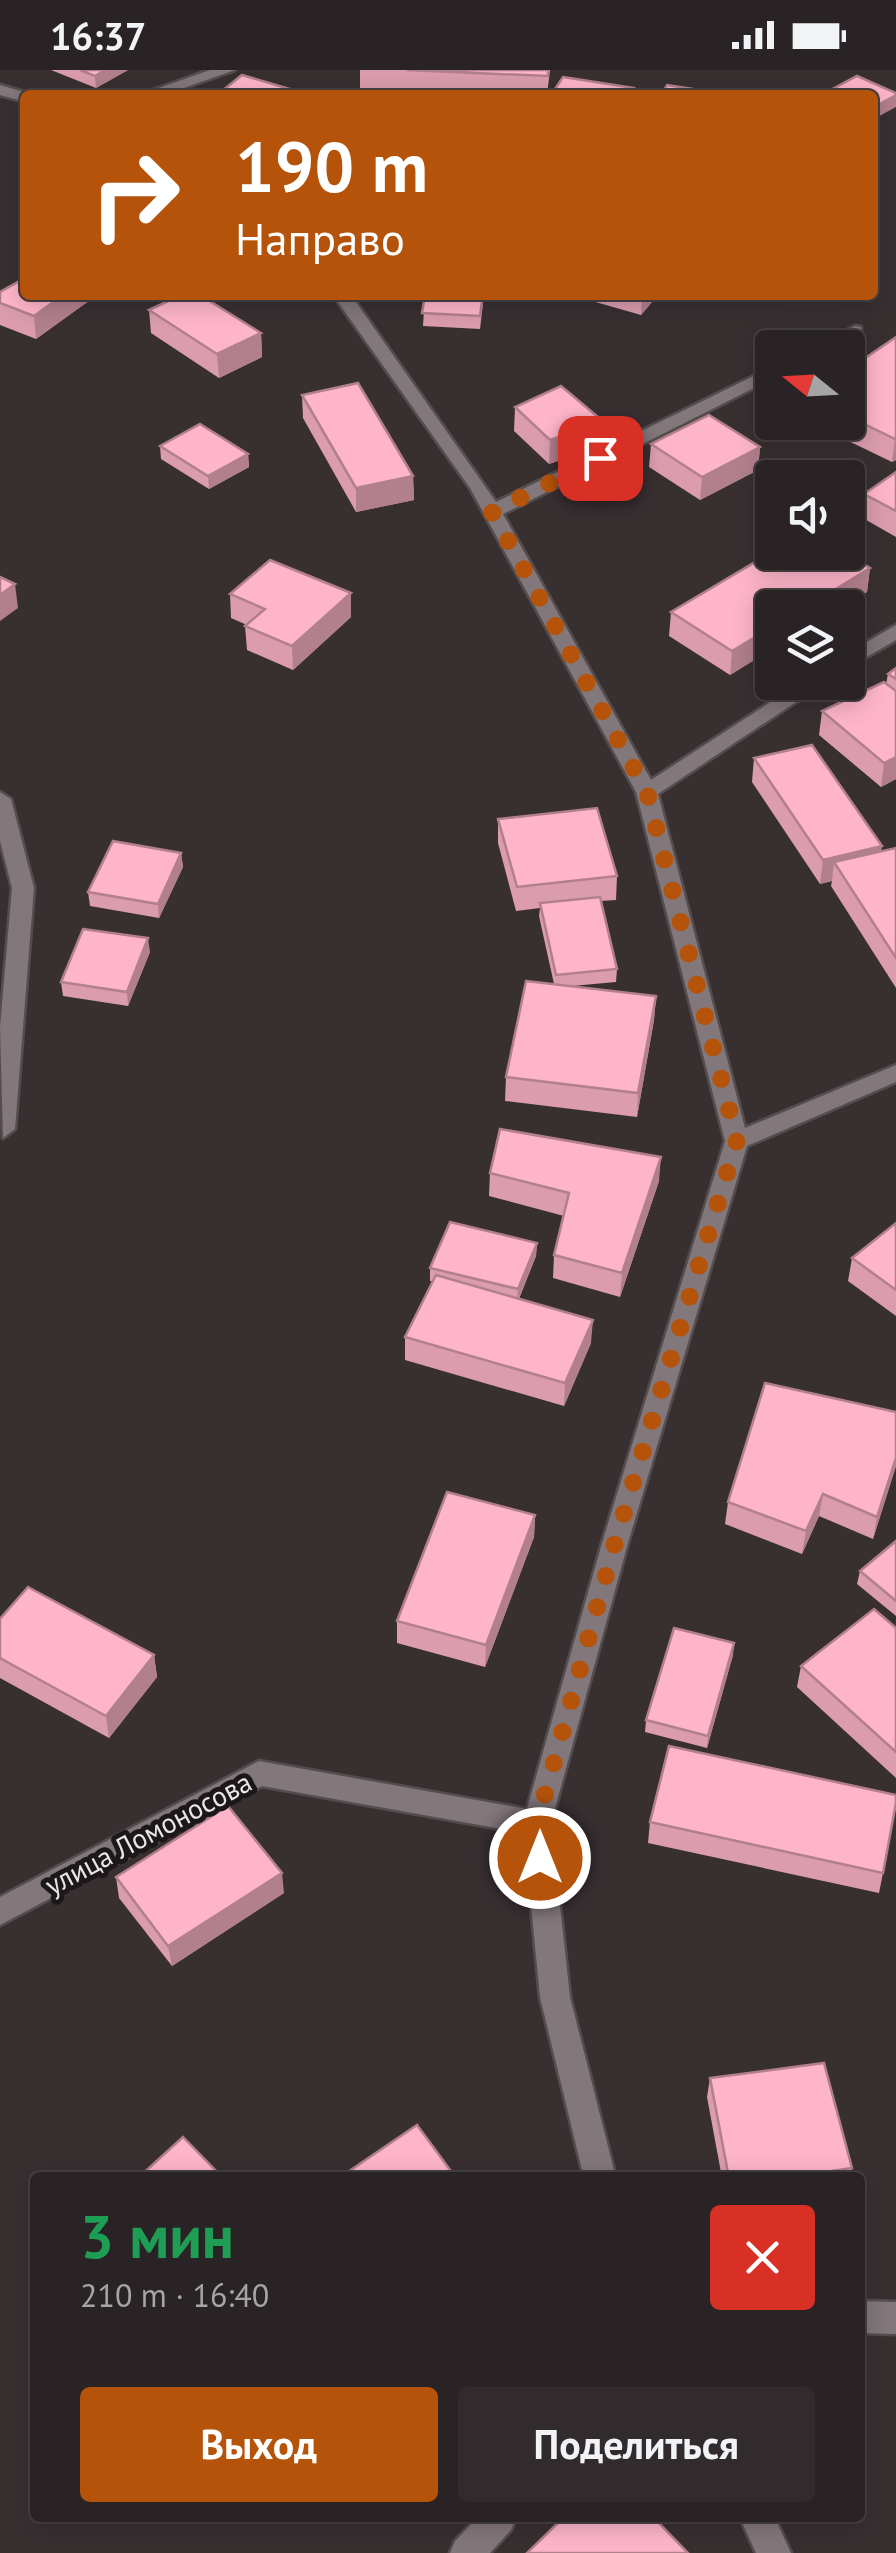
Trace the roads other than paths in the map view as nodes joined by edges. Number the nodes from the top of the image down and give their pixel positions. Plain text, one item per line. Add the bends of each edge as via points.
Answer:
1 (227, 70) edge
2 (163, 90) edge
3 (345, 300) edge
4 (755, 380) edge
5 (492, 512) junction
6 (896, 630) edge
7 (865, 651) edge
8 (788, 700) edge
9 (647, 792) junction
10 (0, 799) edge
11 (896, 1073) edge
12 (3, 1129) dead end
13 (737, 1140) junction
14 (537, 1823) junction
15 (0, 1912) edge
16 (599, 2172) edge
17 (865, 2317) edge
18 (896, 2318) edge
19 (494, 2522) edge
20 (759, 2522) edge
21 (467, 2553) edge
22 (774, 2553) edge

1 - 2 street
3 - 5 street
4 - 5 street
5 - 9 street
6 - 7 street
8 - 9 street
9 - 13 street
10 - 12 street via 23,888
11 - 13 street
13 - 14 street
14 - 15 street, улица Ломоносова via 260,1772
14 - 16 street via 555,1997
17 - 18 street
19 - 21 street
20 - 22 street

